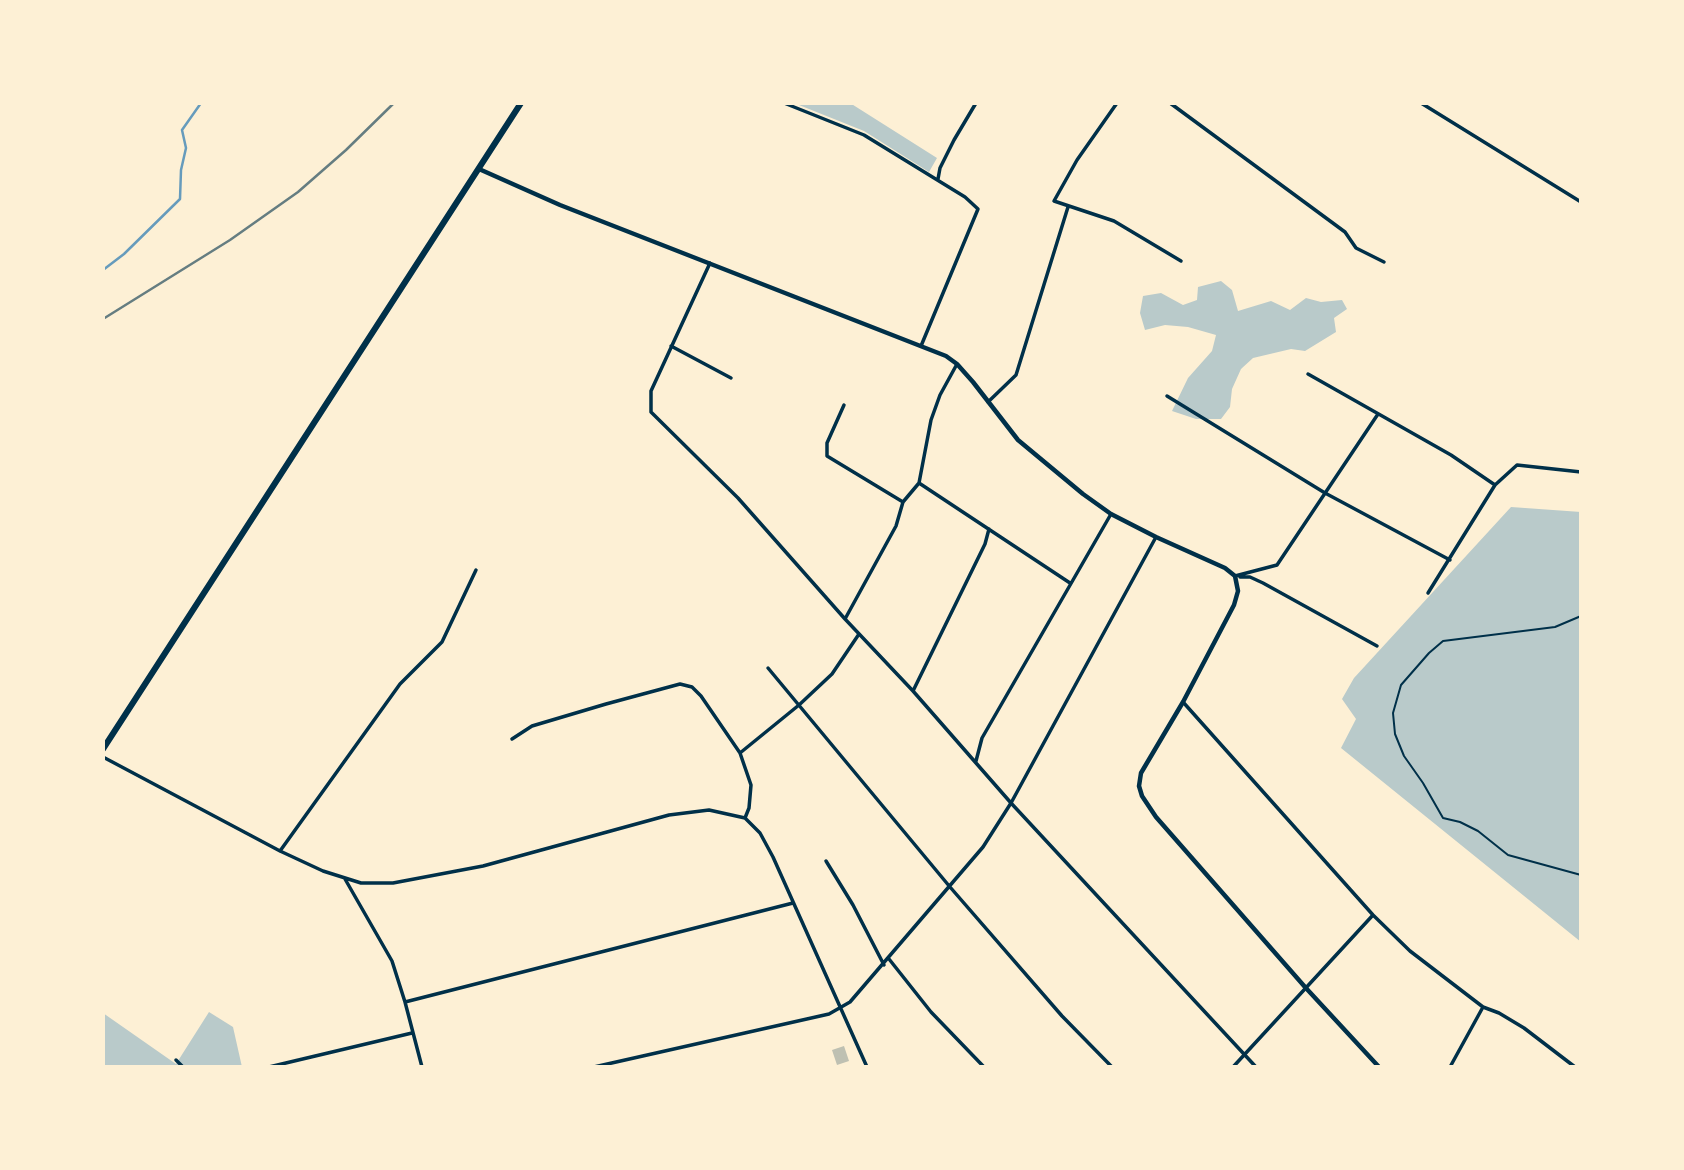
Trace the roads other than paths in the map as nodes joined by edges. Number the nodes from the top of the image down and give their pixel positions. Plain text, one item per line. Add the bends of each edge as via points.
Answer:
1 (521, 103) edge
2 (784, 103) edge
3 (976, 103) edge
4 (1117, 103) edge
5 (1170, 103) edge
6 (1421, 103) edge
7 (479, 169) junction
8 (938, 179) junction
9 (1581, 202) edge
10 (1068, 207) junction
11 (1181, 261) dead end
12 (1384, 262) dead end
13 (710, 263) junction
14 (921, 345) junction
15 (671, 346) junction
16 (957, 364) junction
17 (1308, 374) dead end
18 (731, 378) dead end
19 (1167, 396) dead end
20 (988, 402) junction
21 (844, 405) dead end
22 (1378, 414) junction
23 (1581, 472) edge
24 (919, 483) junction
25 (1495, 485) junction
26 (1325, 493) junction
27 (903, 502) junction
28 (1111, 514) junction
29 (989, 529) junction
30 (1156, 537) junction
31 (1450, 560) junction
32 (476, 570) dead end
33 (1235, 576) junction
34 (1070, 583) junction
35 (1429, 593) dead end
36 (845, 618) junction
37 (859, 635) junction
38 (1377, 646) dead end
39 (768, 668) dead end
40 (913, 691) junction
41 (1183, 702) junction
42 (799, 705) junction
43 (512, 739) dead end
44 (103, 748) edge
45 (740, 753) junction
46 (103, 757) edge
47 (976, 761) junction
48 (1011, 803) junction
49 (745, 818) junction
50 (280, 851) junction
51 (826, 861) dead end
52 (345, 879) junction
53 (950, 887) junction
54 (793, 903) junction
55 (1373, 915) junction
56 (889, 959) junction
57 (884, 965) junction
58 (1305, 987) junction
59 (405, 1002) junction
60 (1483, 1007) junction
61 (840, 1008) junction
62 (412, 1033) junction
63 (1244, 1054) junction
64 (176, 1060) dead end
65 (183, 1067) edge
66 (269, 1067) edge
67 (422, 1067) edge
68 (594, 1067) edge
69 (866, 1067) edge
70 (984, 1067) edge
71 (1112, 1067) edge
72 (1233, 1067) edge
73 (1256, 1067) edge
74 (1379, 1067) edge
75 (1450, 1067) edge
76 (1575, 1067) edge

1 - 7 main road
2 - 8 street via 864,135
3 - 8 street via 954,139
4 - 10 street via 1054,201
5 - 12 street via 1345,232 1356,248
6 - 9 street
7 - 13 street
7 - 44 main road
8 - 14 street via 978,209
10 - 11 street via 1114,221
10 - 20 street via 1016,375
13 - 14 street
13 - 15 street
14 - 16 street
15 - 18 street
15 - 36 street via 651,390 651,412 738,498
16 - 20 street
16 - 24 street via 931,420
17 - 22 street
19 - 26 street
20 - 28 street via 1018,440
21 - 27 street via 827,443 827,456
22 - 25 street
22 - 26 street
23 - 25 street via 1517,465
24 - 27 street
24 - 29 street
25 - 31 street
26 - 31 street
26 - 33 street via 1277,565
27 - 36 street via 897,526
28 - 30 street
28 - 34 street
29 - 34 street
29 - 40 street
30 - 33 street
30 - 48 street
31 - 35 street
32 - 50 street via 442,642 400,684
33 - 38 street via 1263,583
33 - 41 street via 1238,591 1234,605
34 - 47 street via 982,738
36 - 37 street
37 - 40 street
37 - 42 street via 832,674
39 - 42 street
40 - 47 street
41 - 55 street
41 - 58 street via 1141,774 1142,796
42 - 45 street
42 - 53 street
43 - 45 street via 532,726 680,684 701,696
45 - 49 street via 751,785
46 - 50 street
47 - 48 street
48 - 53 street
48 - 63 street
49 - 52 street via 709,810 669,815 482,866 393,883
49 - 54 street via 760,833
50 - 52 street
51 - 57 street
52 - 59 street via 392,961
53 - 56 street
53 - 71 street
54 - 59 street
54 - 61 street
55 - 58 street
55 - 60 street via 1410,951
56 - 57 street
56 - 70 street
57 - 61 street
58 - 63 street
58 - 74 street
59 - 62 street
60 - 75 street
60 - 76 street via 1524,1028
61 - 68 street
61 - 69 street
62 - 66 street
62 - 67 street
63 - 72 street
63 - 73 street
64 - 65 street

